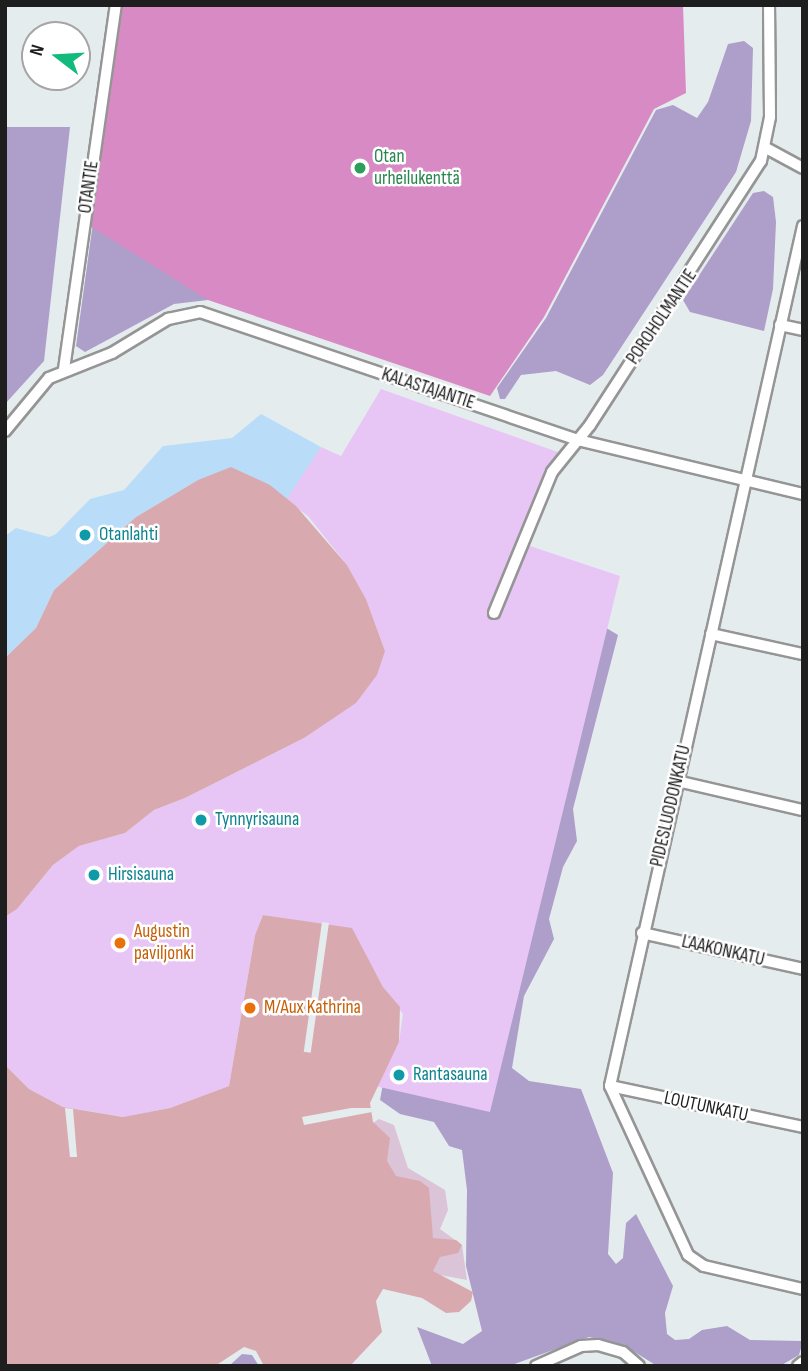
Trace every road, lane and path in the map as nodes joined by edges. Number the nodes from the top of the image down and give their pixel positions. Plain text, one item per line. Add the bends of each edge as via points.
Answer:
1 (116, 5) edge
2 (768, 5) edge
3 (766, 148) junction
4 (803, 168) edge
5 (803, 226) edge
6 (780, 326) junction
7 (803, 331) edge
8 (64, 369) junction
9 (5, 430) edge
10 (578, 440) junction
11 (746, 482) junction
12 (803, 494) edge
13 (494, 612) dead end
14 (711, 634) junction
15 (803, 654) edge
16 (677, 781) junction
17 (803, 810) edge
18 (642, 933) junction
19 (803, 969) edge
20 (610, 1086) junction
21 (803, 1127) edge
22 (803, 1289) edge
23 (803, 1362) edge
24 (536, 1366) edge
25 (639, 1366) edge
26 (798, 1366) edge

1 - 8 street, OTANTIE
2 - 3 street, POROHOLMANTIE
3 - 4 street
3 - 10 street, POROHOLMANTIE via 687,281
5 - 6 street, PIDESLUODONKATU
6 - 7 street
6 - 11 street, PIDESLUODONKATU
8 - 9 street, KALASTAJANTIE via 38,389
8 - 10 street, KALASTAJANTIE via 112,353 168,319 200,312
10 - 11 street, KALASTAJANTIE
10 - 13 street, POROHOLMANTIE via 552,472
11 - 12 street, KALASTAJANTIE
11 - 14 street, PIDESLUODONKATU
14 - 15 street
14 - 16 street, PIDESLUODONKATU
16 - 17 street
16 - 18 street, PIDESLUODONKATU
18 - 19 street, LAAKONKATU
18 - 20 street, PIDESLUODONKATU
20 - 21 street, LOUTUNKATU
20 - 22 street via 688,1255 704,1266
23 - 26 street
24 - 25 street via 581,1346 598,1345 624,1352

